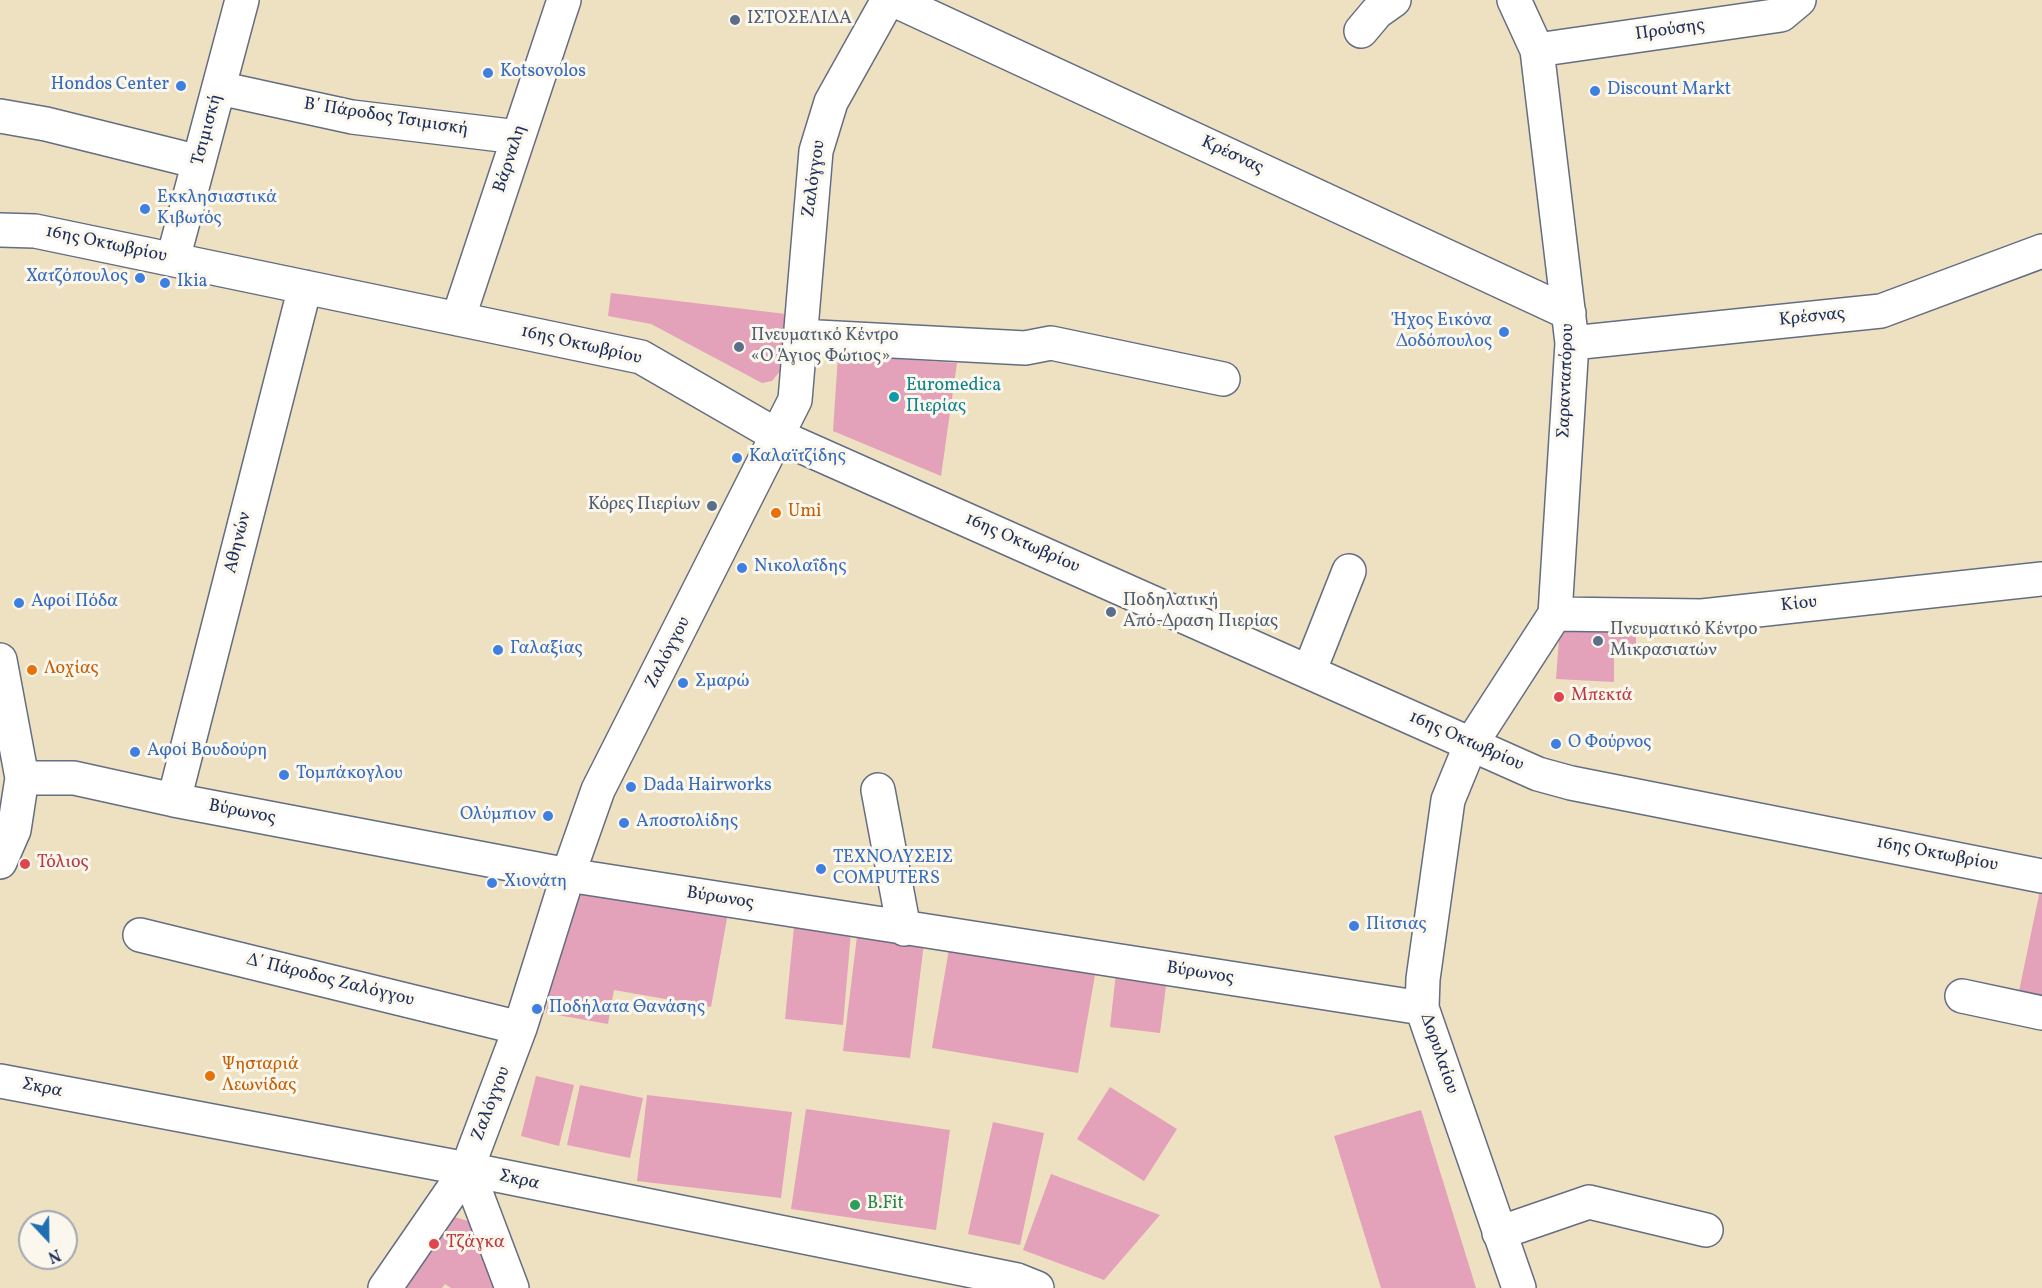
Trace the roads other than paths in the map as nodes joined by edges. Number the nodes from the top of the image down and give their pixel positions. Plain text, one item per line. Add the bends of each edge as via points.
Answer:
1 (242, 0) edge
2 (564, 0) edge
3 (888, 0) edge
4 (894, 0) edge
5 (1394, 0) edge
6 (1514, 0) edge
7 (1799, 0) edge
8 (1361, 31) dead end
9 (1537, 50) junction
10 (219, 88) junction
11 (0, 116) edge
12 (518, 137) junction
13 (199, 162) junction
14 (0, 230) edge
15 (2042, 251) edge
16 (173, 259) junction
17 (305, 286) junction
18 (458, 319) junction
19 (1571, 328) junction
20 (799, 336) junction
21 (1222, 379) dead end
22 (778, 436) junction
23 (1348, 571) dead end
24 (2042, 579) edge
25 (1555, 614) junction
26 (0, 663) edge
27 (1309, 672) junction
28 (1471, 744) junction
29 (22, 778) junction
30 (878, 790) dead end
31 (174, 800) junction
32 (0, 862) edge
33 (568, 875) junction
34 (2042, 876) edge
35 (904, 929) junction
36 (140, 935) dead end
37 (1962, 996) dead end
38 (1422, 1008) junction
39 (2042, 1013) edge
40 (520, 1028) junction
41 (0, 1080) edge
42 (467, 1169) junction
43 (445, 1203) junction
44 (1706, 1230) dead end
45 (1500, 1233) junction
46 (494, 1240) junction
47 (385, 1288) edge
48 (512, 1288) edge
49 (1037, 1288) edge
50 (1518, 1288) edge

1 - 10 street, Τσιμισκή
2 - 12 street, Βάρναλη
3 - 20 street, Ζαλόγγου via 831,102 816,151
4 - 19 street, Κρέσνας
5 - 8 street
6 - 9 street, Σαρανταπόρου
7 - 9 street, Προύσης via 1781,15
9 - 19 street, Σαρανταπόρου
10 - 12 street, Β΄ Πάροδος Τσιμισκή via 352,117
10 - 13 street, Τσιμισκή
11 - 13 street
12 - 18 street, Βάρναλη
13 - 16 street, Τσιμισκή
14 - 16 street, 16ης Οκτωβρίου via 35,231
15 - 19 street, Κρέσνας via 1881,311
16 - 17 street, 16ης Οκτωβρίου
17 - 18 street, 16ης Οκτωβρίου
17 - 31 street, Αθηνών
18 - 22 street, 16ης Οκτωβρίου via 641,357
19 - 25 street, Σαρανταπόρου
20 - 21 street via 1024,348 1051,343
20 - 22 street, Ζαλόγγου via 795,400
22 - 27 street, 16ης Οκτωβρίου
22 - 33 street, Ζαλόγγου via 598,790
23 - 27 street
24 - 25 street, Κίου via 1702,616
25 - 28 street, Σαρανταπόρου
26 - 29 street
27 - 28 street, 16ης Οκτωβρίου
28 - 34 street, 16ης Οκτωβρίου via 1538,774 1570,783
28 - 38 street, Δορυλαίου via 1448,801
29 - 31 street, Βύρωνος via 74,778
29 - 32 street via 14,830
30 - 35 street
31 - 33 street, Βύρωνος
33 - 35 street, Βύρωνος
33 - 40 street, Ζαλόγγου
35 - 38 street, Βύρωνος
36 - 40 street, Δ΄ Πάροδος Ζαλόγγου
37 - 39 street
38 - 45 street, Δορυλαίου
40 - 42 street, Ζαλόγγου
41 - 42 street, Σκρα
42 - 43 street, Ζαλόγγου
42 - 46 street
42 - 49 street, Σκρα via 1017,1280
43 - 46 street via 480,1221
43 - 47 street, Ζαλόγγου
44 - 45 street via 1589,1202
45 - 50 street, Δορυλαίου
46 - 48 street

